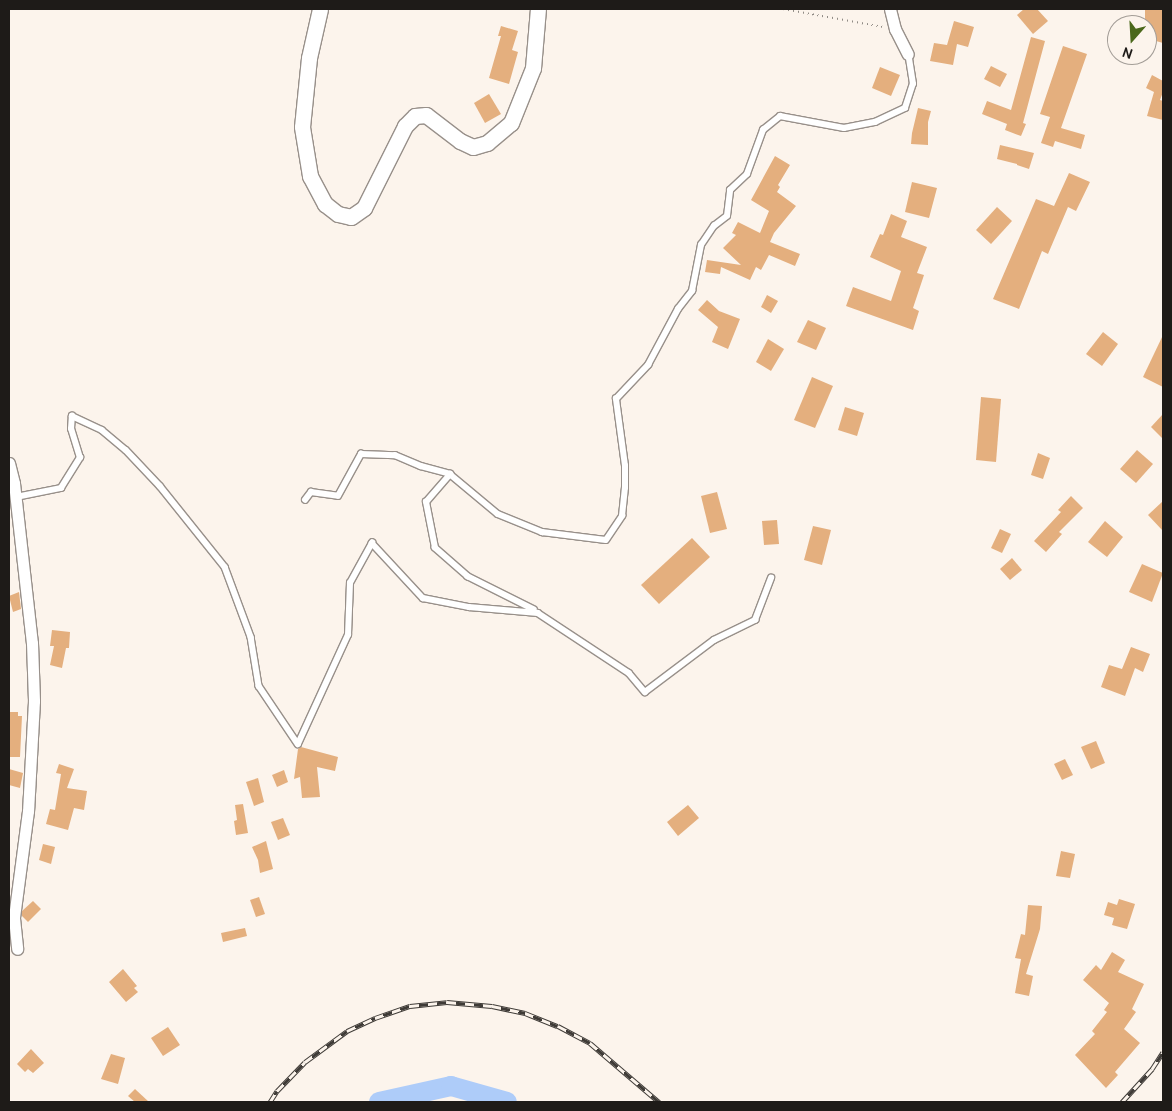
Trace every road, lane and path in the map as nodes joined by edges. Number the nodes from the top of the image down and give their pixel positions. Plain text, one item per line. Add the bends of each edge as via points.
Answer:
1 (320, 9) edge
2 (538, 9) edge
3 (784, 9) edge
4 (890, 9) edge
5 (896, 29) junction
6 (908, 54) joint
7 (9, 463) edge
8 (450, 474) junction
9 (16, 497) junction
10 (305, 500) dead end
11 (771, 578) dead end
12 (538, 612) junction
13 (17, 949) dead end

1 - 2 street via 309,58 302,127 310,176 325,204 338,214 351,217 364,208 405,126 415,116 426,115 473,147 487,143 511,123 533,68
3 - 5 path
4 - 5 street
5 - 6 street
6 - 8 lane via 913,84 905,108 875,122 844,128 780,116 762,130 747,174 730,190 726,216 714,226 701,245 692,292 678,309 648,365 616,399 625,488 622,516 606,540 542,532 498,514
7 - 9 street
8 - 10 lane via 396,455 361,454 338,496 311,492
8 - 12 lane via 426,502 435,548 468,577
9 - 12 lane via 61,488 80,458 71,429 72,416 102,430 120,445 160,486 225,568 252,637 259,686 298,744 348,636 350,583 372,543 423,598 470,608
9 - 13 street via 32,643 34,701 28,810 14,918
11 - 12 lane via 755,620 714,640 645,692 629,673

